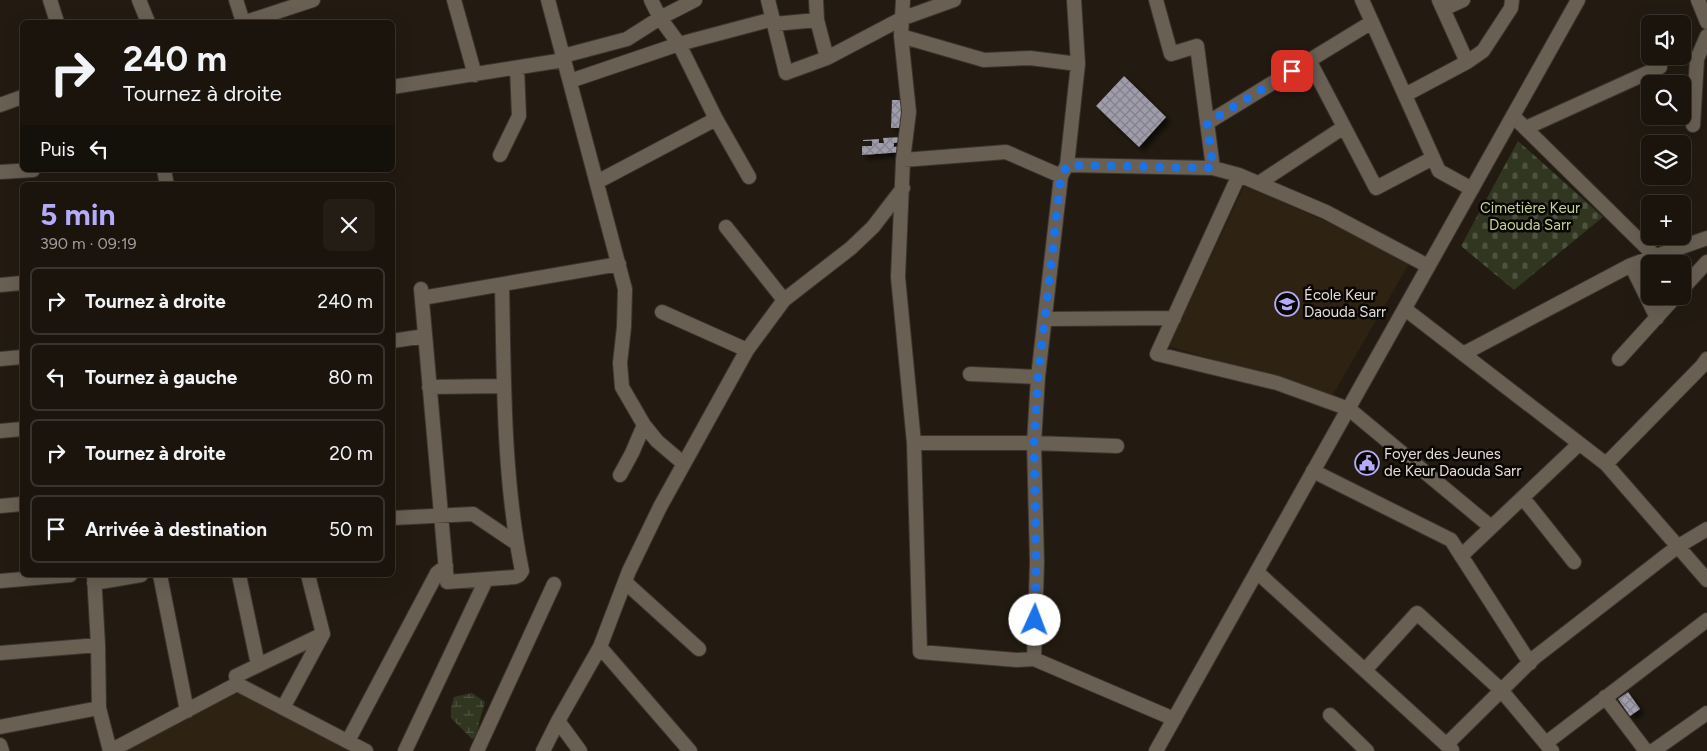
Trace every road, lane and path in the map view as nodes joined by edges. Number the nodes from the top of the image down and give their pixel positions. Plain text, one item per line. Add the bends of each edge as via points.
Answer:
1 (50, 0) edge
2 (139, 0) edge
3 (236, 0) edge
4 (313, 0) edge
5 (454, 0) edge
6 (548, 0) edge
7 (651, 0) edge
8 (695, 0) edge
9 (768, 0) edge
10 (816, 0) edge
11 (903, 0) edge
12 (954, 0) edge
13 (1074, 0) edge
14 (1156, 0) edge
15 (1362, 0) edge
16 (1463, 0) edge
17 (1512, 0) edge
18 (1578, 0) edge
19 (1698, 0) edge
20 (1441, 4) edge
21 (660, 18) junction
22 (265, 19) edge
23 (901, 19) junction
24 (57, 20) edge
25 (147, 20) edge
26 (243, 20) edge
27 (817, 20) junction
28 (774, 22) junction
29 (1372, 22) junction
30 (1707, 22) edge
31 (901, 36) junction
32 (1707, 36) edge
33 (679, 44) junction
34 (564, 58) junction
35 (827, 58) junction
36 (1309, 60) junction
37 (1467, 62) junction
38 (1078, 64) junction
39 (1660, 67) dead end
40 (517, 68) junction
41 (474, 75) junction
42 (570, 81) junction
43 (395, 88) edge
44 (1405, 95) junction
45 (20, 98) edge
46 (0, 105) edge
47 (1513, 116) junction
48 (716, 119) junction
49 (1207, 123) junction
50 (1693, 126) dead end
51 (1344, 127) junction
52 (1526, 128) junction
53 (500, 155) dead end
54 (1433, 158) junction
55 (903, 160) junction
56 (1213, 168) junction
57 (1064, 170) junction
58 (20, 171) edge
59 (0, 172) edge
60 (1239, 175) junction
61 (749, 177) dead end
62 (597, 182) junction
63 (1258, 183) junction
64 (903, 188) junction
65 (1472, 189) junction
66 (726, 227) dead end
67 (1701, 240) edge
68 (1654, 255) edge
69 (1661, 255) edge
70 (1707, 256) edge
71 (1641, 262) edge
72 (1707, 262) edge
73 (619, 264) junction
74 (1631, 265) junction
75 (1428, 266) junction
76 (1691, 280) edge
77 (20, 284) edge
78 (0, 285) edge
79 (502, 285) junction
80 (784, 300) junction
81 (1668, 305) edge
82 (1405, 309) junction
83 (662, 312) dead end
84 (1174, 318) junction
85 (1657, 318) junction
86 (1046, 319) junction
87 (425, 336) junction
88 (395, 341) edge
89 (747, 350) junction
90 (1463, 354) junction
91 (20, 357) edge
92 (0, 359) edge
93 (1619, 359) dead end
94 (1704, 369) edge
95 (970, 374) dead end
96 (1038, 377) junction
97 (504, 386) junction
98 (430, 387) junction
99 (1349, 409) junction
100 (644, 425) junction
101 (20, 429) edge
102 (0, 431) edge
103 (914, 443) junction
104 (1034, 443) junction
105 (1579, 444) junction
106 (1117, 446) dead end
107 (684, 464) junction
108 (1606, 464) junction
109 (1313, 472) junction
110 (620, 475) dead end
111 (1523, 498) junction
112 (20, 504) edge
113 (0, 506) edge
114 (441, 516) junction
115 (395, 518) edge
116 (1491, 527) junction
117 (1707, 529) edge
118 (516, 543) junction
119 (1677, 547) junction
120 (1461, 556) junction
121 (1574, 562) dead end
122 (446, 566) junction
123 (1257, 572) junction
124 (47, 577) edge
125 (116, 577) edge
126 (160, 577) edge
127 (239, 577) edge
128 (309, 577) edge
129 (94, 579) edge
130 (486, 580) junction
131 (1707, 580) edge
132 (0, 581) edge
133 (625, 582) junction
134 (554, 584) dead end
135 (1707, 620) edge
136 (323, 634) junction
137 (98, 645) junction
138 (600, 647) junction
139 (699, 649) dead end
140 (0, 652) edge
141 (1034, 659) junction
142 (1530, 663) junction
143 (258, 665) junction
144 (1365, 670) junction
145 (237, 684) junction
146 (1501, 690) junction
147 (1605, 697) junction
148 (99, 708) junction
149 (283, 708) junction
150 (187, 711) junction
151 (1707, 713) edge
152 (1330, 715) dead end
153 (1174, 719) junction
154 (558, 722) junction
155 (0, 727) edge
156 (348, 741) junction
157 (0, 745) edge
158 (1549, 747) edge
159 (1448, 748) edge
160 (2, 751) edge
161 (110, 751) edge
162 (366, 751) edge
163 (405, 751) edge
164 (478, 751) edge
165 (543, 751) edge
166 (580, 751) edge
167 (690, 751) edge
168 (1156, 751) edge
169 (1367, 751) edge
170 (1646, 751) edge
171 (1653, 751) edge

1 - 24 street
2 - 25 street
3 - 26 street
4 - 22 street
5 - 41 street
6 - 34 street
7 - 21 street
8 - 21 street
9 - 28 street
10 - 27 street
11 - 23 street
12 - 23 street
13 - 38 street
14 - 49 street via 1171,54 1197,46
15 - 29 street
16 - 20 street
17 - 37 street via 1511,8 1483,51
18 - 47 street
19 - 30 street
20 - 37 street
21 - 33 street
21 - 34 street via 627,39
23 - 31 street
23 - 35 street
27 - 28 street
27 - 35 street
28 - 33 street
28 - 35 street via 786,73
29 - 36 street
29 - 44 street
31 - 38 street via 984,60 1030,58
31 - 55 street via 909,112
32 - 50 street via 1697,58
33 - 42 street
33 - 48 street
34 - 40 street
34 - 42 street
36 - 49 street
36 - 51 street
37 - 44 street
38 - 57 street
39 - 52 street
40 - 41 street
40 - 53 street via 518,116
41 - 43 street
42 - 62 street
44 - 54 street
45 - 46 street
47 - 52 street
47 - 65 street
48 - 61 street
48 - 62 street
49 - 56 street
51 - 54 street via 1376,188
51 - 63 street
52 - 68 street
54 - 65 street via 1439,171
55 - 57 street via 1006,152
55 - 64 street
56 - 57 street
56 - 60 street
57 - 86 street
58 - 59 street
60 - 63 street
60 - 84 street
62 - 73 street
63 - 75 street via 1326,212
64 - 80 street via 873,227 851,248
64 - 103 street via 898,277
65 - 75 street
66 - 80 street
67 - 69 street
67 - 70 street
71 - 74 street
72 - 76 street
73 - 79 street
73 - 100 street via 625,289 620,362 622,387
74 - 85 street
74 - 90 street
75 - 82 street
77 - 78 street
79 - 87 street via 421,294
79 - 97 street
80 - 89 street
81 - 85 street
82 - 90 street
82 - 99 street
83 - 89 street
84 - 86 street
84 - 99 street via 1157,354 1277,383
85 - 93 street
86 - 96 street
87 - 88 street
87 - 98 street
89 - 107 street
90 - 105 street
91 - 92 street
94 - 108 street
95 - 96 street
96 - 104 street
97 - 98 street
97 - 118 street via 505,440
98 - 114 street
99 - 109 street
99 - 116 street
100 - 107 street
100 - 110 street
101 - 102 street
103 - 104 street
103 - 141 street via 920,652
104 - 106 street
104 - 141 street
105 - 108 street
105 - 111 street
107 - 133 street
108 - 119 street
109 - 120 street via 1450,540
109 - 123 street
111 - 116 street
111 - 121 street
112 - 113 street
114 - 115 street
114 - 118 street via 473,514
114 - 122 street
116 - 120 street
117 - 119 street
118 - 130 street via 522,570 519,575
119 - 131 street
119 - 142 street
120 - 142 street
122 - 130 street via 447,582
122 - 156 street via 437,573
123 - 144 street
123 - 153 street
124 - 132 street
125 - 129 street
126 - 150 street
127 - 143 street
128 - 136 street
129 - 137 street
130 - 163 street
133 - 138 street
133 - 139 street
134 - 164 street
135 - 147 street
136 - 143 street
136 - 149 street
137 - 140 street
137 - 148 street
138 - 154 street
138 - 167 street
141 - 153 street
142 - 146 street
143 - 145 street via 236,676
144 - 146 street via 1417,613
144 - 159 street
145 - 149 street
145 - 150 street
146 - 158 street
146 - 159 street
147 - 158 street
147 - 170 street
148 - 155 street
148 - 161 street
149 - 156 street
150 - 161 street
151 - 171 street
152 - 169 street
153 - 168 street
154 - 165 street
154 - 166 street
156 - 162 street
157 - 160 street

